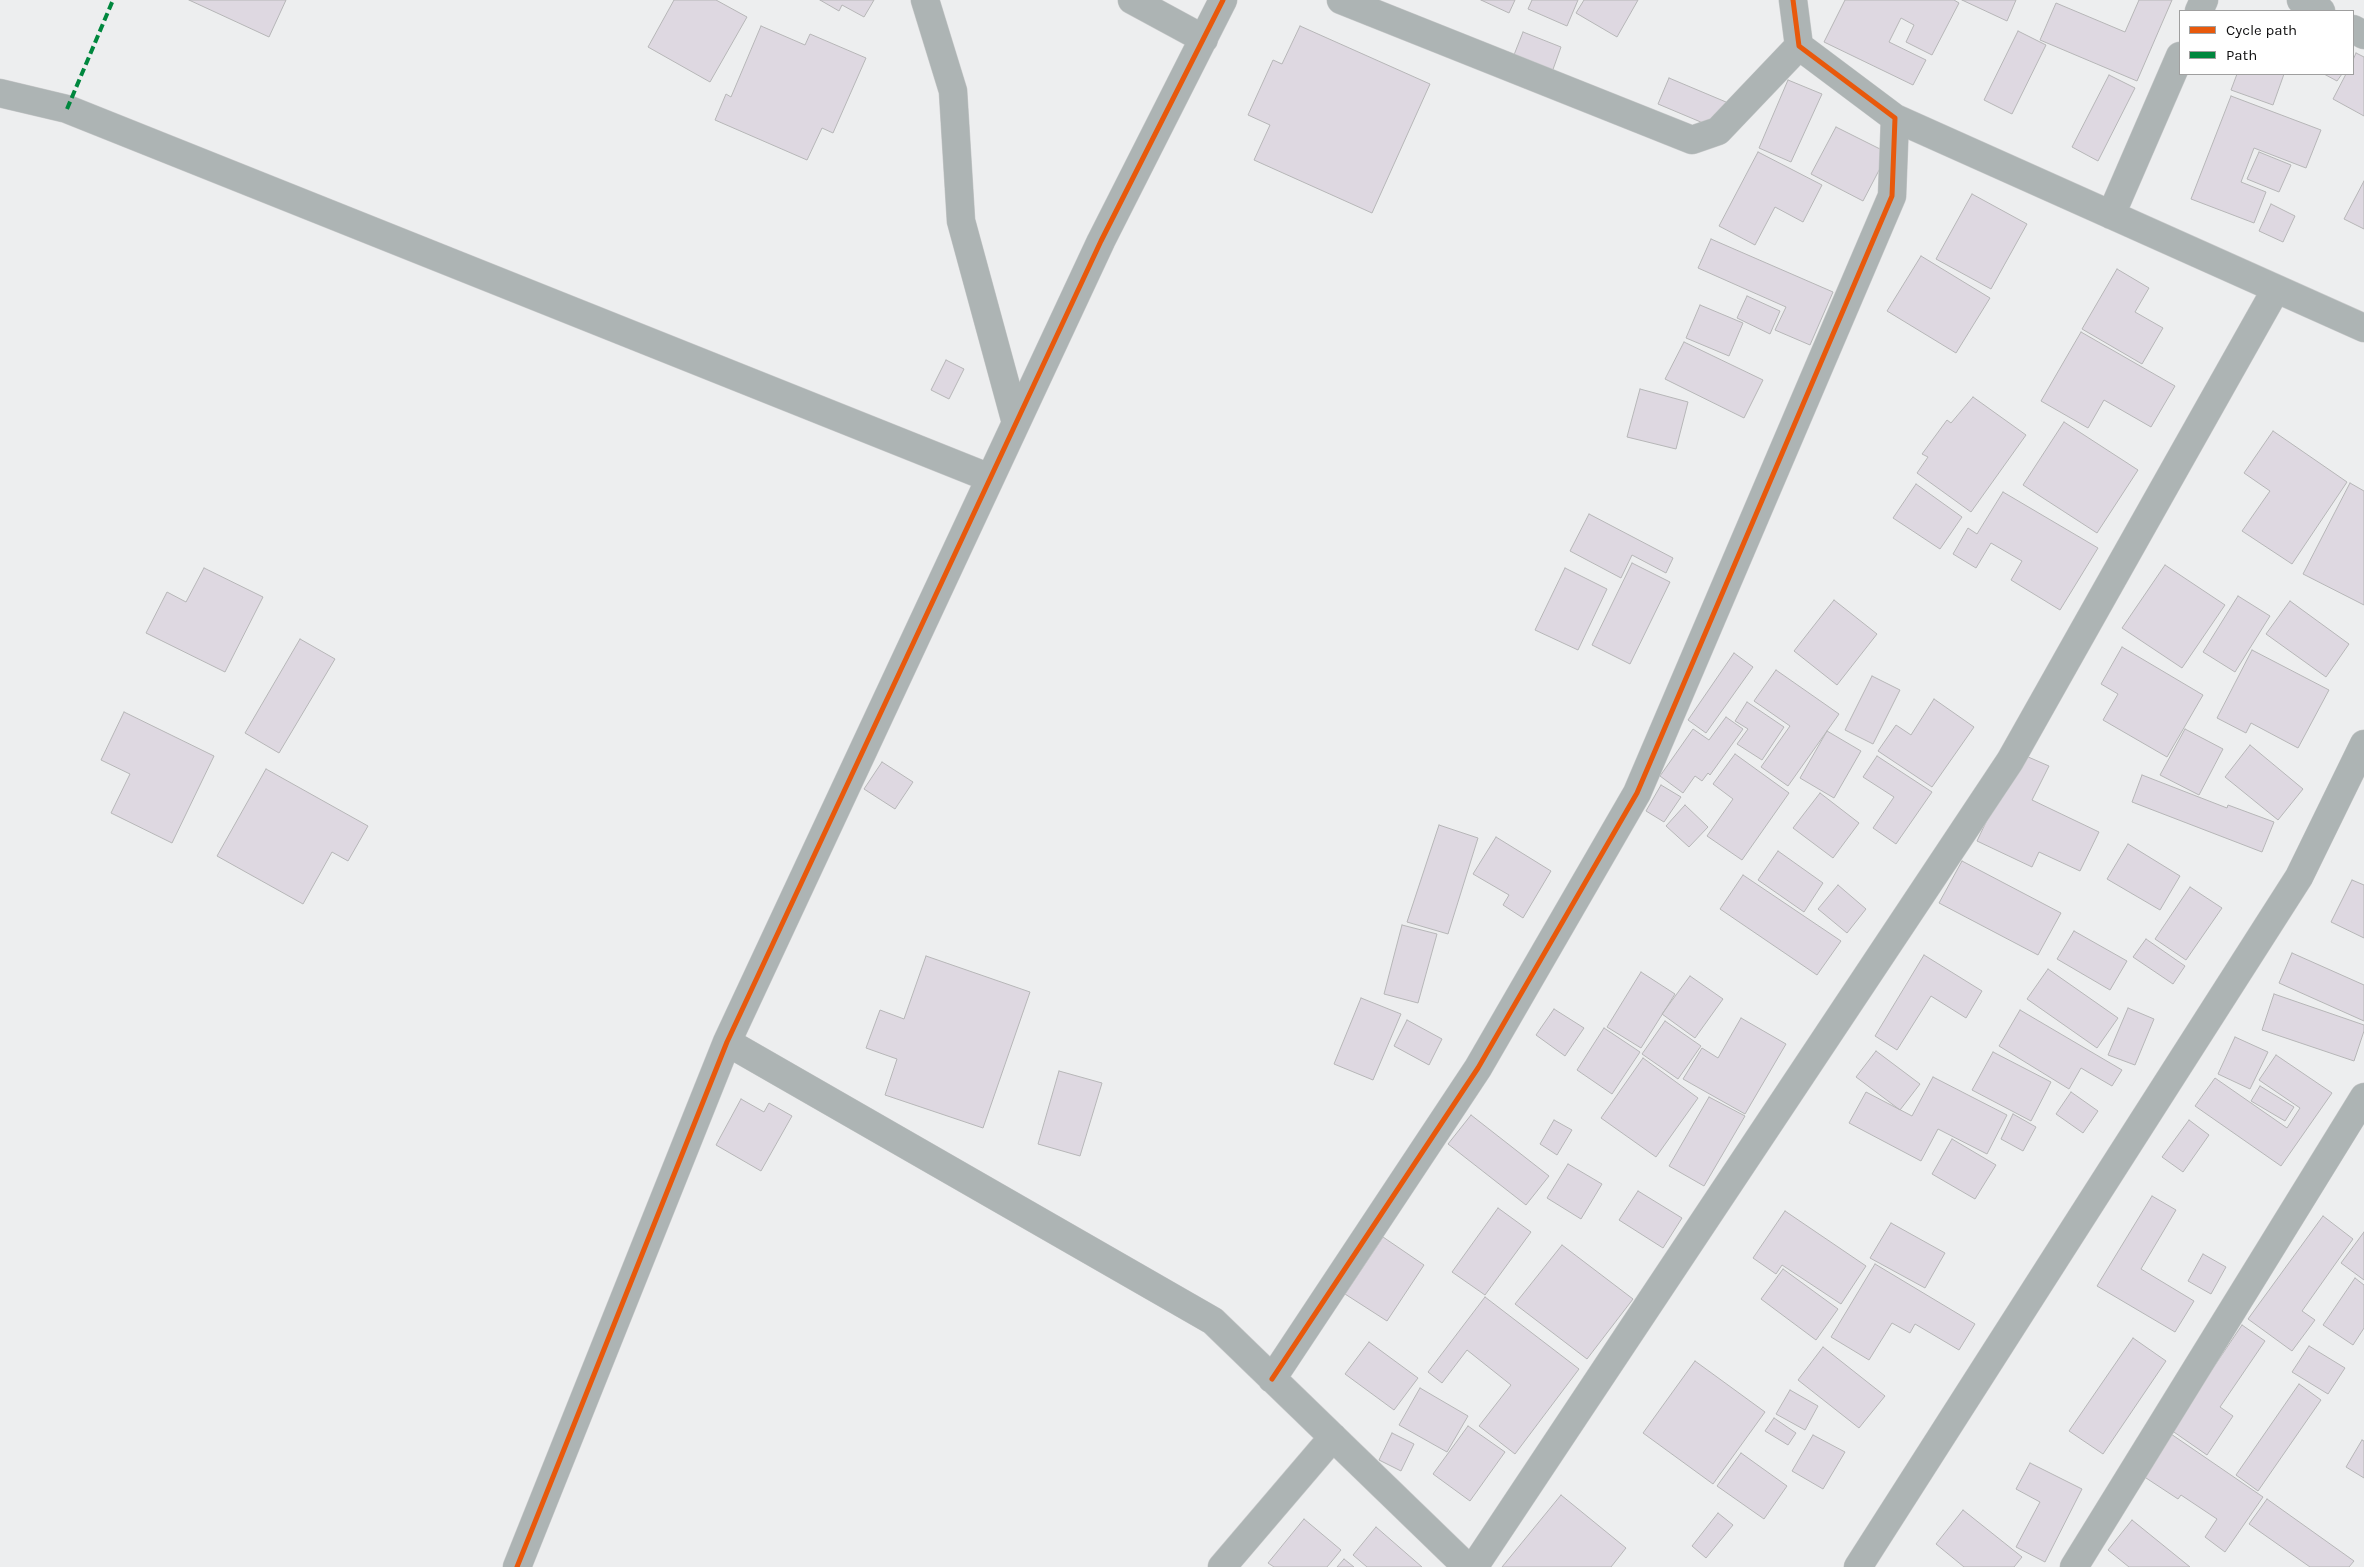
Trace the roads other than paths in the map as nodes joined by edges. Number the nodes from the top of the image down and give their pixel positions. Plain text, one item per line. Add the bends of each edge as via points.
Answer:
1 (925, 0) edge
2 (1132, 0) edge
3 (1223, 0) edge
4 (1341, 0) edge
5 (1793, 0) edge
6 (2301, 0) edge
7 (2319, 10) edge
8 (1204, 39) junction
9 (1799, 46) junction
10 (2179, 58) edge
11 (0, 94) edge
12 (1895, 118) junction
13 (2111, 215) junction
14 (2276, 288) junction
15 (2364, 328) edge
16 (1016, 423) junction
17 (990, 478) junction
18 (2364, 744) edge
19 (727, 1042) junction
20 (2364, 1097) edge
21 (1272, 1379) junction
22 (1333, 1438) junction
23 (517, 1567) edge
24 (1222, 1567) edge
25 (1467, 1567) edge
26 (1474, 1567) edge
27 (1858, 1567) edge
28 (2074, 1567) edge

1 - 16 street via 953,91 961,221
2 - 8 street
3 - 8 street
4 - 9 street via 1692,140 1718,131
5 - 9 street
6 - 7 street
8 - 16 street via 1102,241
9 - 12 street
10 - 13 street
11 - 17 street via 67,109
12 - 13 street
12 - 21 street via 1892,196 1637,793 1478,1068
13 - 14 street
14 - 15 street
14 - 26 street via 2010,761
16 - 17 street
17 - 19 street
18 - 27 street via 2299,877
19 - 21 street via 1212,1321
19 - 23 street
20 - 28 street
21 - 22 street
22 - 24 street
22 - 25 street

